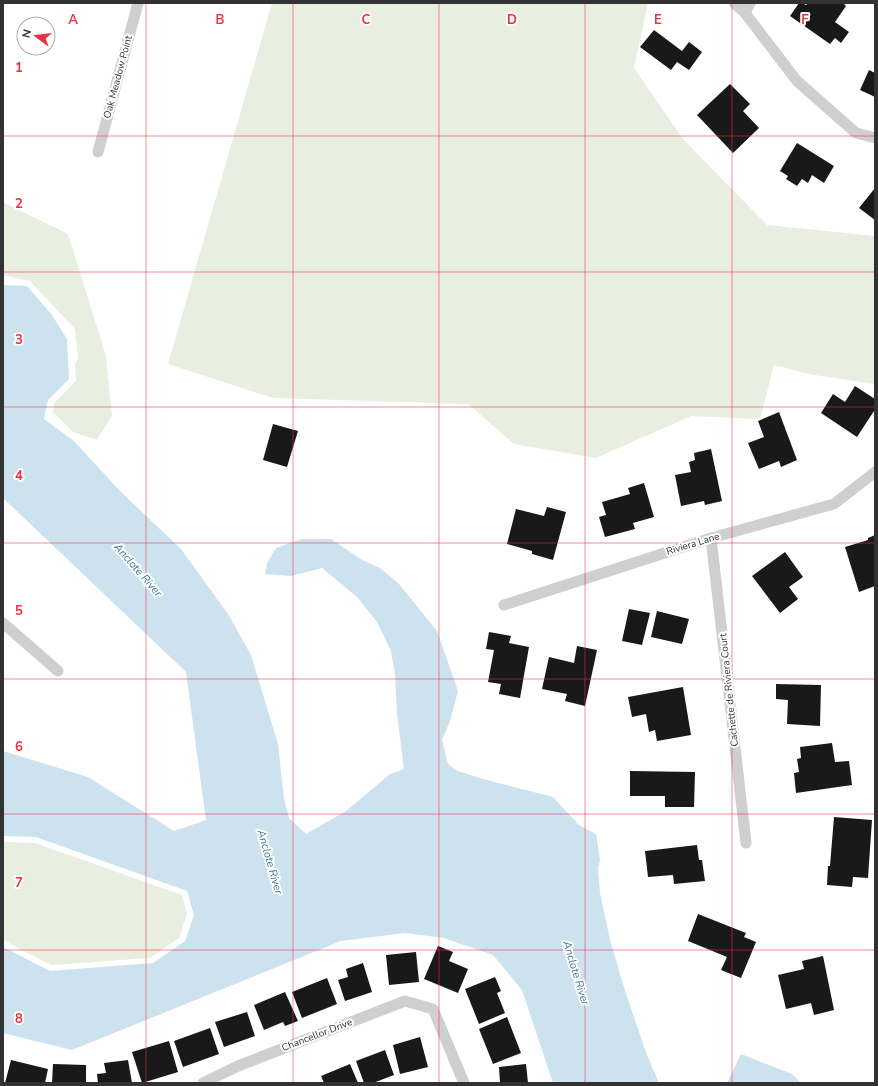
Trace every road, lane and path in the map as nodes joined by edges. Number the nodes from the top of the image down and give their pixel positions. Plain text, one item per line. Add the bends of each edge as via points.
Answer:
1 (138, 3) edge
2 (734, 3) edge
3 (747, 8) edge
4 (875, 138) edge
5 (98, 152) dead end
6 (875, 472) edge
7 (711, 538) junction
8 (504, 605) dead end
9 (3, 623) edge
10 (58, 671) dead end
11 (746, 843) dead end
12 (203, 1083) edge
13 (464, 1083) edge

1 - 5 street, Oak Meadow Point
2 - 3 street
3 - 4 street via 797,81 856,133
6 - 7 street, Riviera Lane via 834,504
7 - 8 street, Riviera Lane
7 - 11 street, Cachette de Riviera Court
9 - 10 street
12 - 13 street, Chancellor Drive via 238,1066 405,1001 433,1009

